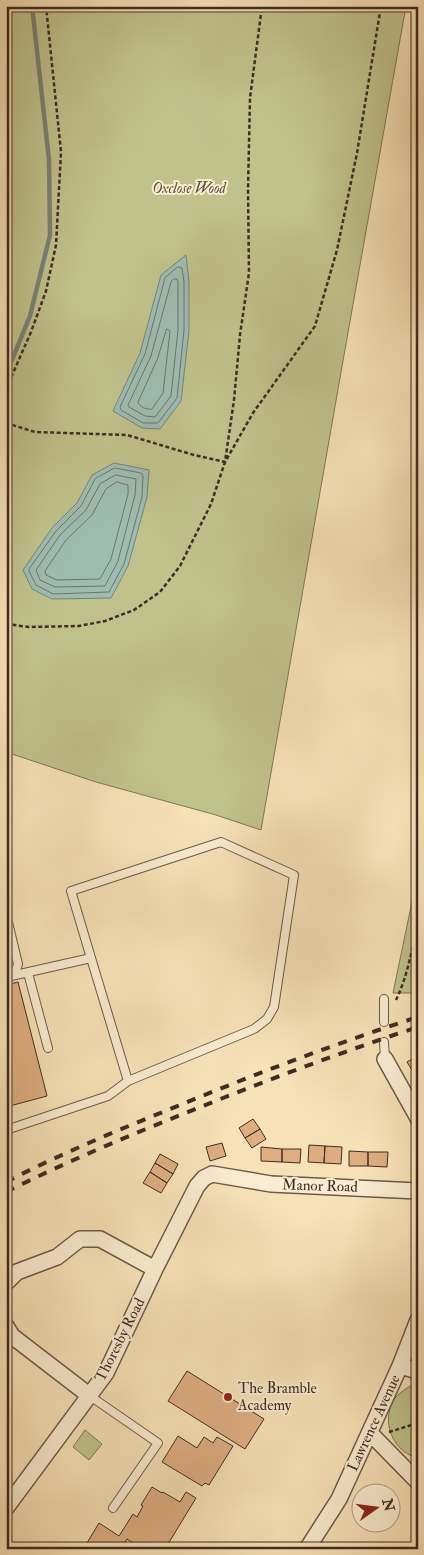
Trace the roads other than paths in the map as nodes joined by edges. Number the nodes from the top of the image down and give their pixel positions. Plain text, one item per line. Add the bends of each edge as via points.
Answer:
1 (6, 914) edge
2 (91, 958) junction
3 (28, 973) junction
4 (8, 977) edge
5 (384, 999) dead end
6 (384, 1018) road end
7 (384, 1042) dead end
8 (48, 1048) dead end
9 (385, 1059) joint
10 (128, 1081) junction
11 (418, 1118) edge
12 (6, 1130) edge
13 (223, 1175) joint
14 (418, 1191) edge
15 (155, 1270) junction
16 (6, 1283) edge
17 (418, 1320) edge
18 (6, 1326) edge
19 (400, 1366) junction
20 (418, 1371) edge
21 (90, 1396) junction
22 (371, 1435) junction
23 (416, 1477) edge
24 (6, 1508) edge
25 (113, 1508) dead end
26 (308, 1549) edge

1 - 4 lane via 18,964
2 - 3 lane
2 - 10 lane
2 - 10 lane via 71,891 221,842 294,875 274,1007 267,1019 254,1029
3 - 4 lane
3 - 8 lane
5 - 6 lane
7 - 9 lane
9 - 11 street
10 - 12 lane via 108,1096
13 - 14 street, Manor Road via 256,1183
13 - 15 street, Thoresby Road via 212,1174 197,1186
15 - 16 street via 100,1239 80,1239 57,1257 18,1272
15 - 21 street, Thoresby Road via 106,1372
17 - 19 street, Lawrence Avenue
18 - 21 street via 12,1336
19 - 20 street
19 - 22 street, Lawrence Avenue
21 - 24 street, Thoresby Road
21 - 25 lane via 158,1443
22 - 23 street
22 - 26 street, Lawrence Avenue via 339,1499

